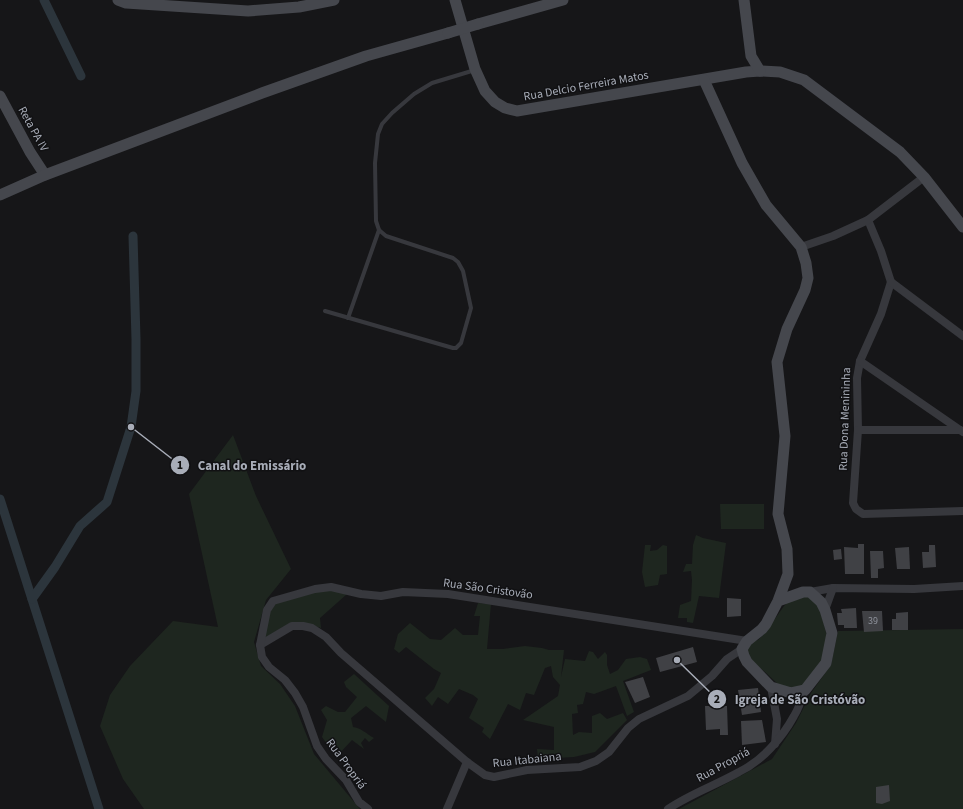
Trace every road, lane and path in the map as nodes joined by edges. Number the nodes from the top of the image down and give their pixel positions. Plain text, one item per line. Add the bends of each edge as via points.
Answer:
1 (118, 0) edge
2 (334, 0) edge
3 (454, 0) edge
4 (563, 0) edge
5 (744, 0) edge
6 (751, 56) junction
7 (475, 69) junction
8 (760, 71) junction
9 (746, 72) junction
10 (704, 80) junction
11 (0, 96) edge
12 (45, 175) junction
13 (924, 178) junction
14 (0, 195) edge
15 (868, 220) junction
16 (963, 227) edge
17 (379, 230) junction
18 (801, 247) junction
19 (890, 282) junction
20 (325, 311) dead end
21 (348, 318) junction
22 (962, 333) edge
23 (860, 361) junction
24 (858, 430) junction
25 (962, 431) edge
26 (963, 511) edge
27 (788, 574) junction
28 (963, 586) edge
29 (833, 588) junction
30 (807, 592) junction
31 (778, 601) junction
32 (825, 610) junction
33 (260, 645) junction
34 (745, 645) junction
35 (771, 687) junction
36 (805, 690) junction
37 (775, 744) junction
38 (467, 762) junction
39 (368, 809) edge
40 (447, 809) edge
41 (668, 809) edge

1 - 2 street via 126,3 248,11 298,7
3 - 7 street, Rua Delcio Ferreira Matos
4 - 12 street, bridge via 366,56
5 - 6 street
6 - 8 street
6 - 9 street
7 - 10 street, Rua Delcio Ferreira Matos via 485,92 505,108 517,111
7 - 17 lane via 432,83 414,94 382,124 378,134 375,163 376,222
8 - 9 street, Rua Delcio Ferreira Matos
8 - 13 street, Rua Delcio Ferreira Matos via 780,72 804,80 900,152
9 - 10 street, Rua Delcio Ferreira Matos
10 - 18 street via 742,163 766,205
11 - 12 street, Reta PA IV
12 - 14 street
13 - 15 street
13 - 16 street, Rua Delcio Ferreira Matos
15 - 18 street
15 - 19 street
17 - 21 lane
17 - 21 lane via 386,236 453,258 458,262 463,271 471,308 461,343 453,348
18 - 27 street via 808,278 787,329 777,362 785,436 778,514 787,549
19 - 22 street
19 - 23 street, Rua Dona Menininha via 881,314
20 - 21 lane
23 - 24 street, Rua Dona Menininha
23 - 25 street
24 - 25 street
24 - 26 street, Rua Dona Menininha via 853,503 856,509 863,514
27 - 30 street via 794,584
27 - 31 street
28 - 29 street via 914,589
29 - 30 street
29 - 32 street
30 - 31 street
30 - 32 street via 821,602
31 - 34 street via 766,624
32 - 36 street via 832,633 826,664
33 - 34 street, Rua São Cristovão via 267,610 273,601 331,587 381,596 404,592 448,594
33 - 38 street, Rua Itabaiana via 292,626 312,628 326,637 341,653
33 - 39 street, Rua Propriá via 262,657 269,667 285,680 295,693 326,759 346,780 359,802
34 - 35 street via 744,656 747,662
34 - 38 street, Rua Itabaiana via 688,696 639,719 628,728 609,752 596,761 580,766 527,770 494,777 485,775
35 - 36 street via 791,693
35 - 37 street via 777,719
36 - 37 street, Rua Propriá via 794,716
37 - 41 street, Rua Propriá via 758,761 741,772 681,800
38 - 40 street

